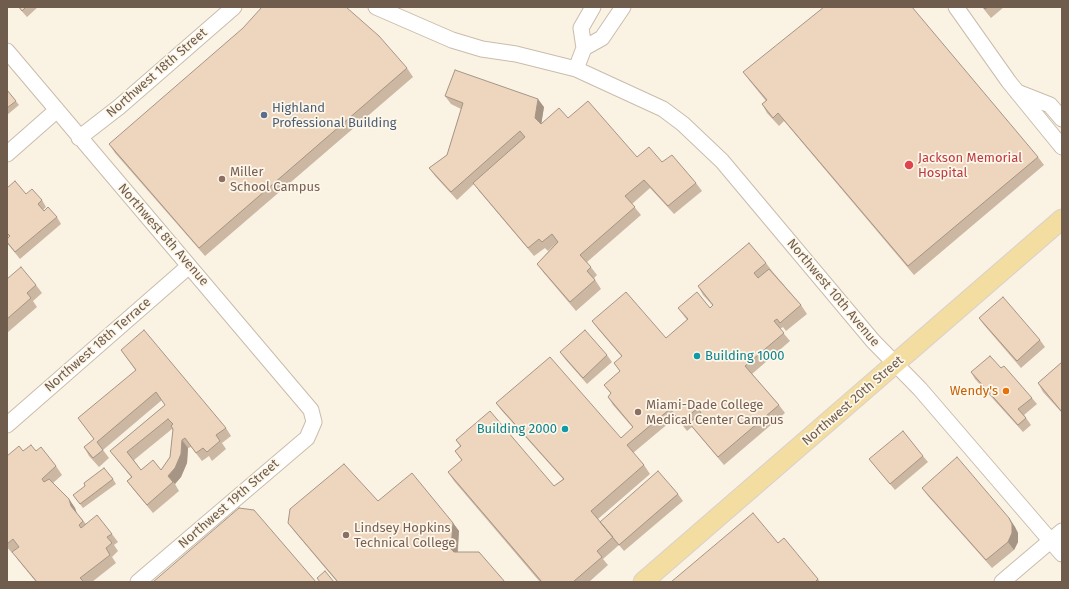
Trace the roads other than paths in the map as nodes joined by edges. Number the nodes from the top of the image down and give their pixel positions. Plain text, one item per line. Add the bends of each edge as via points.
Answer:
1 (234, 7) edge
2 (376, 7) edge
3 (593, 7) edge
4 (623, 7) edge
5 (956, 7) edge
6 (584, 48) junction
7 (7, 51) edge
8 (576, 70) junction
9 (1017, 92) junction
10 (57, 110) junction
11 (1062, 119) edge
12 (79, 138) junction
13 (1062, 147) edge
14 (7, 154) edge
15 (1062, 219) edge
16 (189, 266) junction
17 (895, 364) junction
18 (314, 422) joint
19 (7, 424) edge
20 (1056, 535) edge
21 (1062, 554) edge
22 (138, 582) edge
23 (643, 582) edge
24 (1002, 582) edge

1 - 12 street, Northwest 18th Street via 138,91
2 - 8 street, Northwest 10th Avenue via 452,40
3 - 6 street via 581,28
4 - 6 street via 602,38
5 - 9 street
6 - 8 street
7 - 10 street, Northwest 8th Avenue
8 - 17 street, Northwest 10th Avenue via 663,109 701,139 863,330
9 - 11 street via 1050,105
9 - 13 street
10 - 12 street, Northwest 8th Avenue
10 - 14 street
12 - 16 street, Northwest 8th Avenue
15 - 17 main road, Northwest 20th Street
16 - 18 street, Northwest 8th Avenue via 311,410
16 - 19 street, Northwest 18th Terrace
17 - 20 street, Northwest 10th Avenue
17 - 23 main road, Northwest 20th Street
18 - 22 street, Northwest 19th Street via 306,438
20 - 21 street, Northwest 10th Avenue
20 - 24 street

